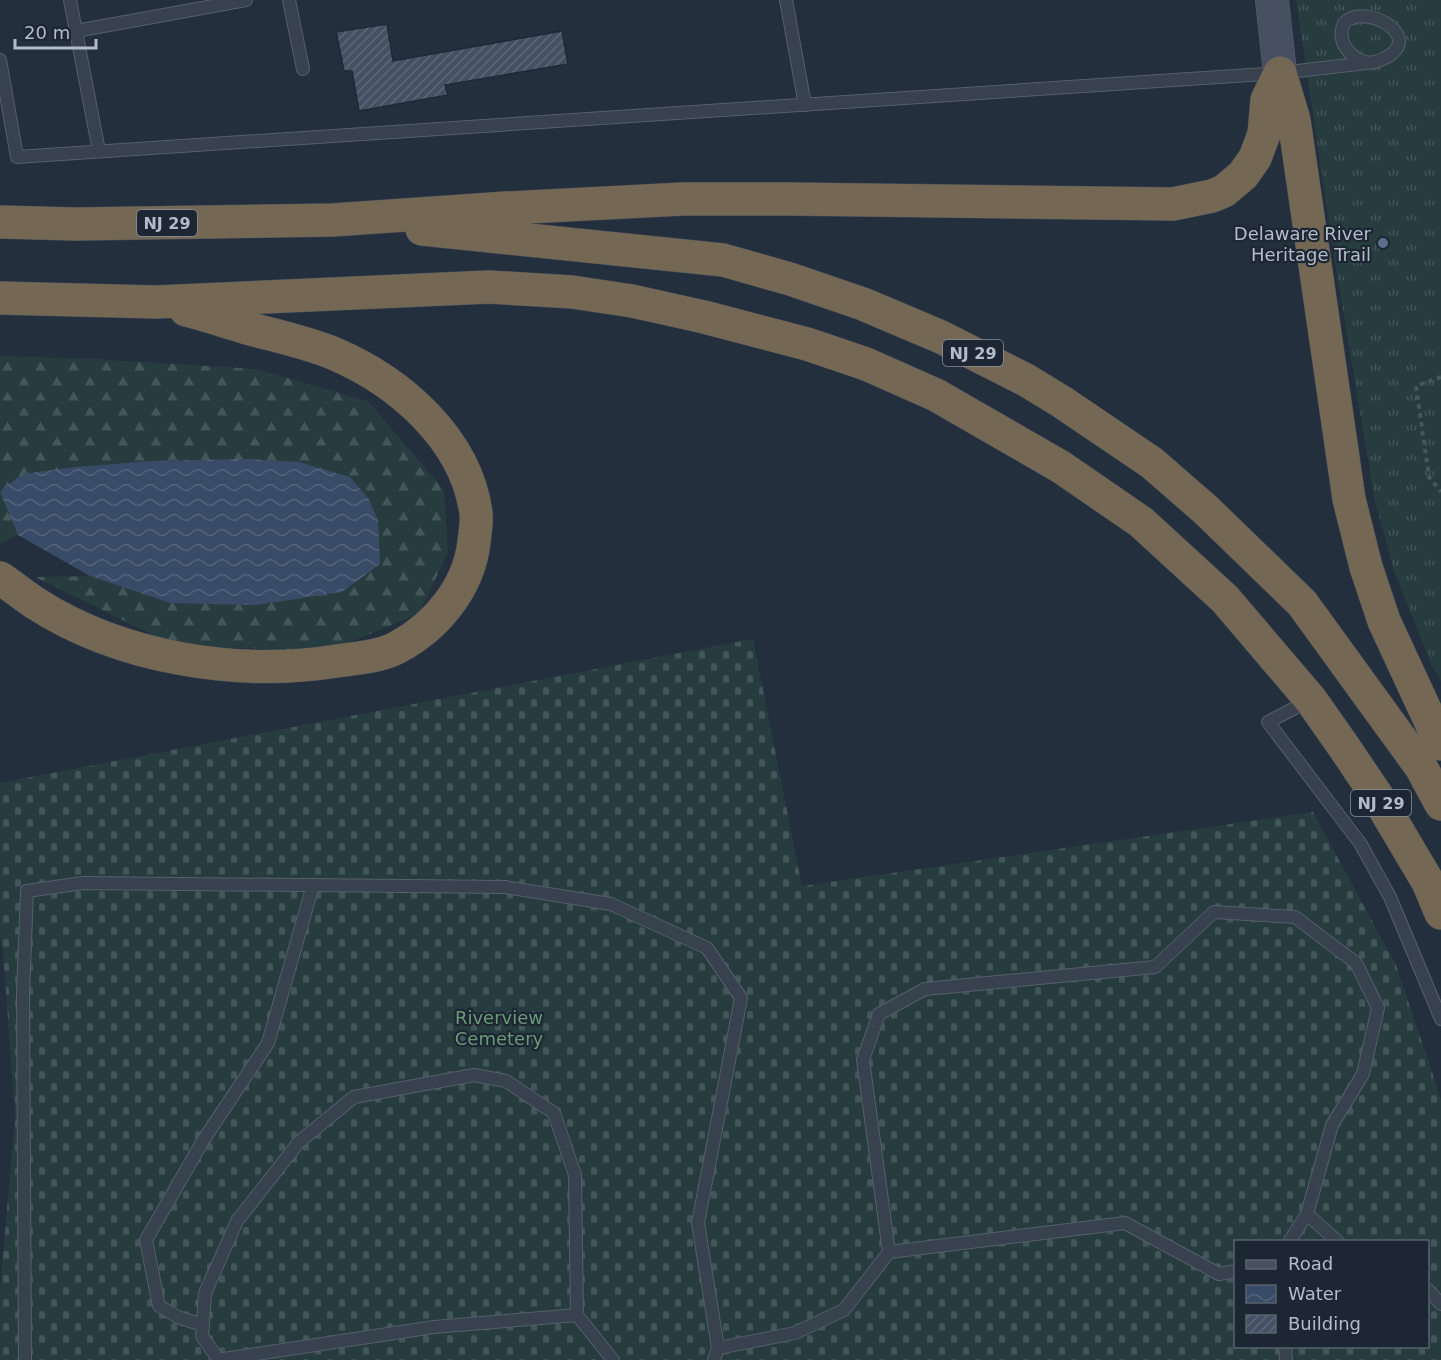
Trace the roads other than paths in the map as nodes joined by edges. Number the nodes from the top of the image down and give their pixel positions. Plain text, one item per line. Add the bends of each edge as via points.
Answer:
1 (70, 0) edge
2 (246, 0) edge
3 (289, 0) edge
4 (786, 0) edge
5 (1272, 0) edge
6 (76, 31) junction
7 (0, 60) edge
8 (1365, 63) junction
9 (303, 69) dead end
10 (1280, 74) junction
11 (806, 105) junction
12 (99, 151) junction
13 (333, 220) junction
14 (0, 222) edge
15 (0, 298) edge
16 (156, 302) junction
17 (0, 578) edge
18 (1311, 700) junction
19 (1441, 744) edge
20 (1441, 804) edge
21 (313, 885) junction
22 (1441, 913) edge
23 (1441, 1019) edge
24 (1307, 1214) junction
25 (1290, 1240) edge
26 (1336, 1240) edge
27 (889, 1252) junction
28 (1234, 1270) edge
29 (1429, 1291) edge
30 (1441, 1304) edge
31 (578, 1315) junction
32 (203, 1325) junction
33 (716, 1354) edge
34 (217, 1359) edge
35 (25, 1360) edge
36 (613, 1360) edge

1 - 6 lane
2 - 6 lane
3 - 9 lane
4 - 11 lane
5 - 10 street
6 - 12 lane
7 - 12 lane via 17,157
8 - 8 lane via 1384,59 1398,36 1393,18 1377,7 1359,8 1351,13 1342,29 1349,54
8 - 10 lane
10 - 11 lane
10 - 13 highway via 1267,100 1264,134 1256,158 1243,175 1212,196 1173,204 682,199
10 - 19 highway via 1294,120 1349,499 1384,621
11 - 12 lane
13 - 14 highway, NJ 29
13 - 20 highway, NJ 29 via 723,260 863,304 1026,380 1152,464 1302,603 1421,767
15 - 16 highway, NJ 29
16 - 17 highway via 334,354 402,395 435,425 461,466 476,514 473,552 454,597 416,636 378,655 315,665 259,666 170,657 129,646 36,604
16 - 18 highway, NJ 29 via 489,287 572,292 704,316 866,364 936,395 1061,467 1141,522 1225,599
18 - 22 highway, NJ 29 via 1377,796 1428,882
18 - 23 lane via 1268,722 1360,843 1390,897
21 - 32 lane via 268,1042 204,1138 146,1239 159,1306
21 - 33 lane via 505,887 587,900 611,904 707,948 741,998 698,1223
21 - 35 lane via 82,883 27,891 23,994
24 - 25 lane
24 - 26 lane
24 - 27 lane via 1332,1125 1363,1074 1378,1008 1356,963 1295,917 1214,912 1155,967 925,989 879,1014 863,1060
27 - 28 lane via 1125,1223 1219,1274
27 - 33 lane via 844,1310 795,1333
29 - 30 lane
31 - 32 lane via 575,1175 554,1113 507,1081 474,1075 354,1097 299,1142 237,1221 206,1293
31 - 34 lane via 434,1327
31 - 36 lane
32 - 34 lane via 202,1336

